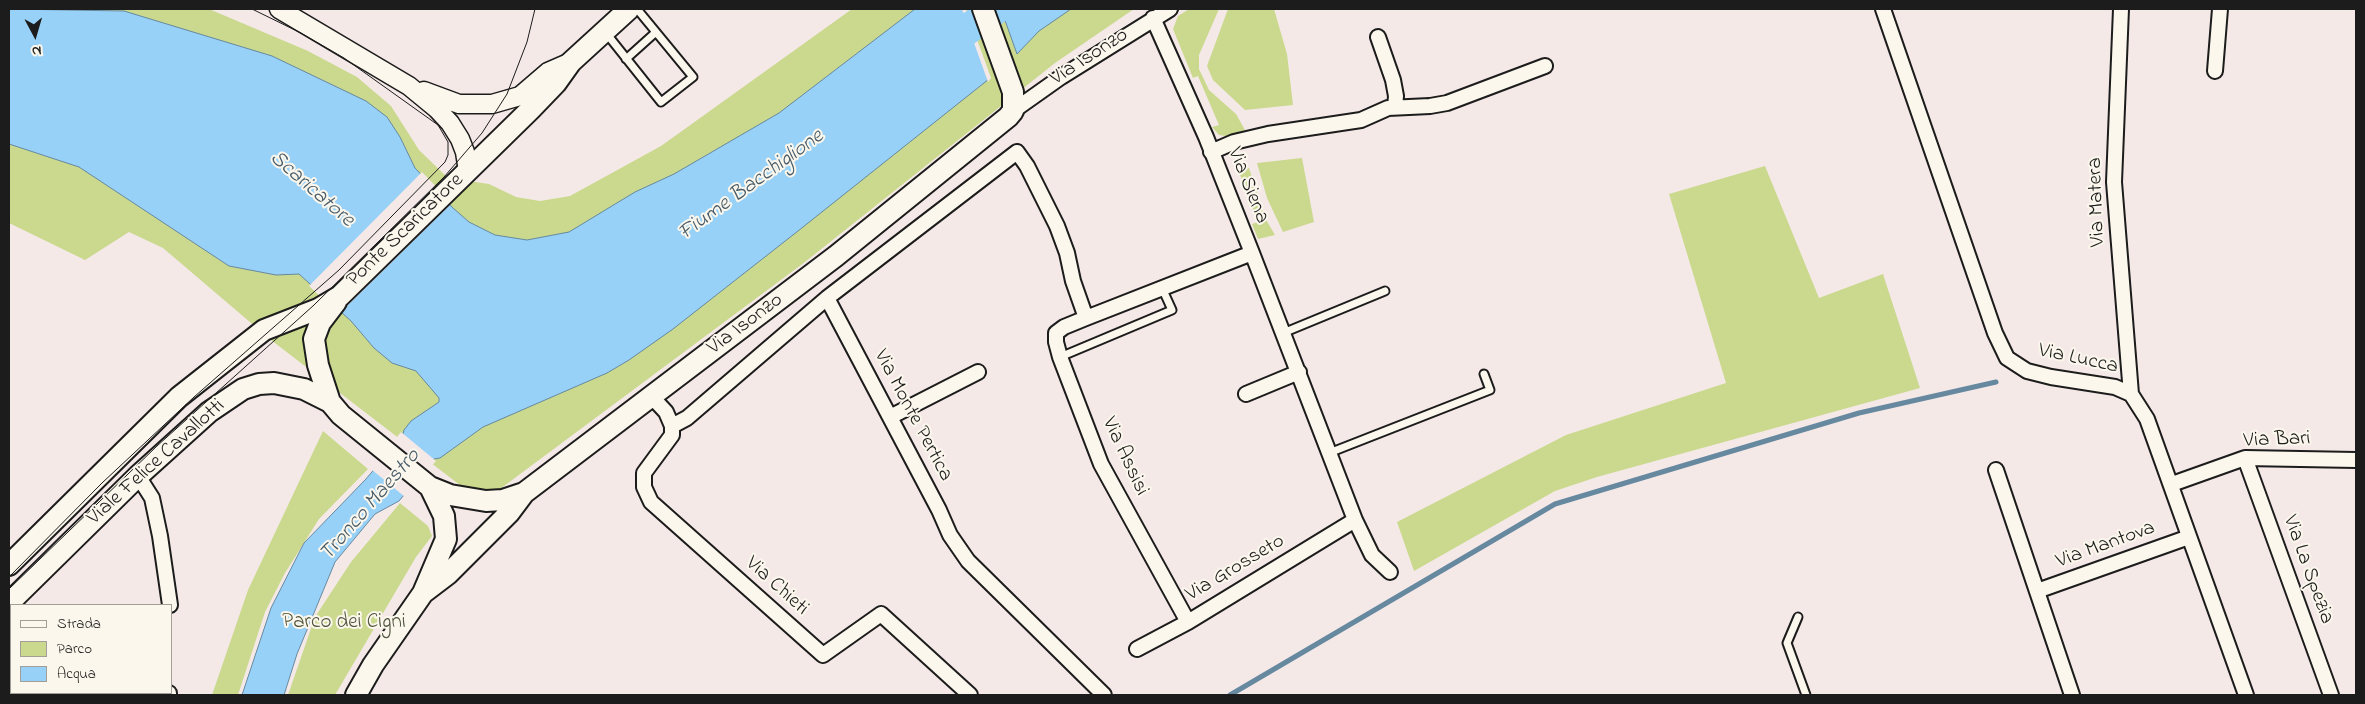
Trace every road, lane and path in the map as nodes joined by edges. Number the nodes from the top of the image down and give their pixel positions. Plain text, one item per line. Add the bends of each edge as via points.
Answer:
1 (279, 9) edge
2 (629, 9) edge
3 (637, 9) edge
4 (983, 9) edge
5 (1170, 9) edge
6 (1883, 9) edge
7 (2121, 9) edge
8 (2220, 9) edge
9 (1153, 18) junction
10 (604, 31) junction
11 (656, 32) junction
12 (1378, 37) dead end
13 (626, 59) junction
14 (571, 62) junction
15 (1545, 66) dead end
16 (2215, 70) dead end
17 (409, 86) junction
18 (1012, 98) junction
19 (1395, 107) junction
20 (1211, 152) junction
21 (468, 171) junction
22 (1252, 254) junction
23 (1162, 288) junction
24 (1385, 291) dead end
25 (827, 298) junction
26 (321, 313) junction
27 (1086, 318) junction
28 (1283, 333) junction
29 (1060, 358) junction
30 (978, 372) dead end
31 (1299, 372) junction
32 (1484, 374) dead end
33 (1246, 394) dead end
34 (2130, 394) junction
35 (652, 397) junction
36 (335, 408) junction
37 (890, 417) junction
38 (672, 426) junction
39 (1329, 453) junction
40 (2245, 458) junction
41 (2356, 460) edge
42 (1996, 470) dead end
43 (138, 476) junction
44 (2172, 484) junction
45 (430, 486) junction
46 (524, 493) junction
47 (1355, 520) junction
48 (2189, 538) junction
49 (9, 565) edge
50 (1390, 572) dead end
51 (2037, 592) junction
52 (423, 593) junction
53 (9, 604) edge
54 (170, 604) edge
55 (1798, 617) dead end
56 (1188, 622) junction
57 (1137, 649) dead end
58 (356, 695) edge
59 (970, 695) edge
60 (1104, 695) edge
61 (1806, 695) edge
62 (2072, 695) edge
63 (2246, 695) edge
64 (2331, 695) edge

1 - 17 street
2 - 10 main road, Ponte Scaricatore
3 - 11 lane
4 - 18 main road
5 - 9 street, Via Isonzo
6 - 34 street, Via Lucca via 1995,333 2007,358 2027,371 2051,378 2116,387
7 - 34 street, Via Matera via 2114,182
8 - 16 street
9 - 18 street, Via Isonzo via 1060,77
9 - 20 street, Via Siena
10 - 13 lane
10 - 14 main road, Ponte Scaricatore
11 - 13 lane
11 - 13 lane via 693,77 661,102
12 - 19 street via 1393,80
14 - 17 street via 548,72 520,96 480,105 447,102
14 - 21 main road, Ponte Scaricatore via 556,83
15 - 19 street via 1447,103
17 - 21 street via 450,123 465,152
18 - 35 main road, Via Isonzo via 990,133
19 - 20 street via 1361,120 1250,138
20 - 22 street, Via Siena
21 - 26 main road, Ponte Scaricatore
22 - 23 street, Via Assisi
22 - 28 street, Via Siena
23 - 27 street, Via Assisi
23 - 29 lane via 1172,310
24 - 28 lane
25 - 27 street via 1017,152 1057,226
25 - 37 street, Via Monte Pertica
25 - 38 street via 688,418
26 - 36 main road, Ponte Scaricatore via 314,339 318,365
26 - 49 main road, Viale Felice Cavallotti via 264,330 179,397
27 - 29 street, Via Assisi via 1056,334
28 - 31 street, Via Siena
29 - 56 street, Via Assisi via 1101,464
30 - 37 street
31 - 33 street
31 - 39 street, Via Siena
32 - 39 lane via 1490,390
34 - 44 street, Via Lucca via 2147,419
35 - 38 street via 666,412
35 - 46 main road, Via Isonzo
36 - 43 main road, Viale Felice Cavallotti via 304,389 274,382 243,389 209,412
36 - 45 main road, Viale Felice Cavallotti
37 - 60 street, Via Monte Pertica via 950,535 968,561
38 - 59 street, Via Chieti via 672,435 644,474 644,487 651,502 823,655 881,614
39 - 47 street, Via Siena
40 - 41 street, Via Bari
40 - 44 street, Via Bari
40 - 64 street, Via La Spezia
42 - 51 street, Via Mantova
43 - 53 main road, Viale Felice Cavallotti
43 - 54 street via 152,498
44 - 48 street, Via Lucca
45 - 46 main road via 450,495 486,501 503,500
45 - 52 main road via 444,516 446,539
46 - 52 main road, Via Isonzo via 509,513 448,574
47 - 50 street, Via Siena via 1372,554
47 - 56 street, Via Grosseto
48 - 51 street, Via Mantova
48 - 63 street, Via Lucca
51 - 62 street, Via Mantova
52 - 58 main road
55 - 61 lane via 1787,643
56 - 57 street, Via Grosseto

